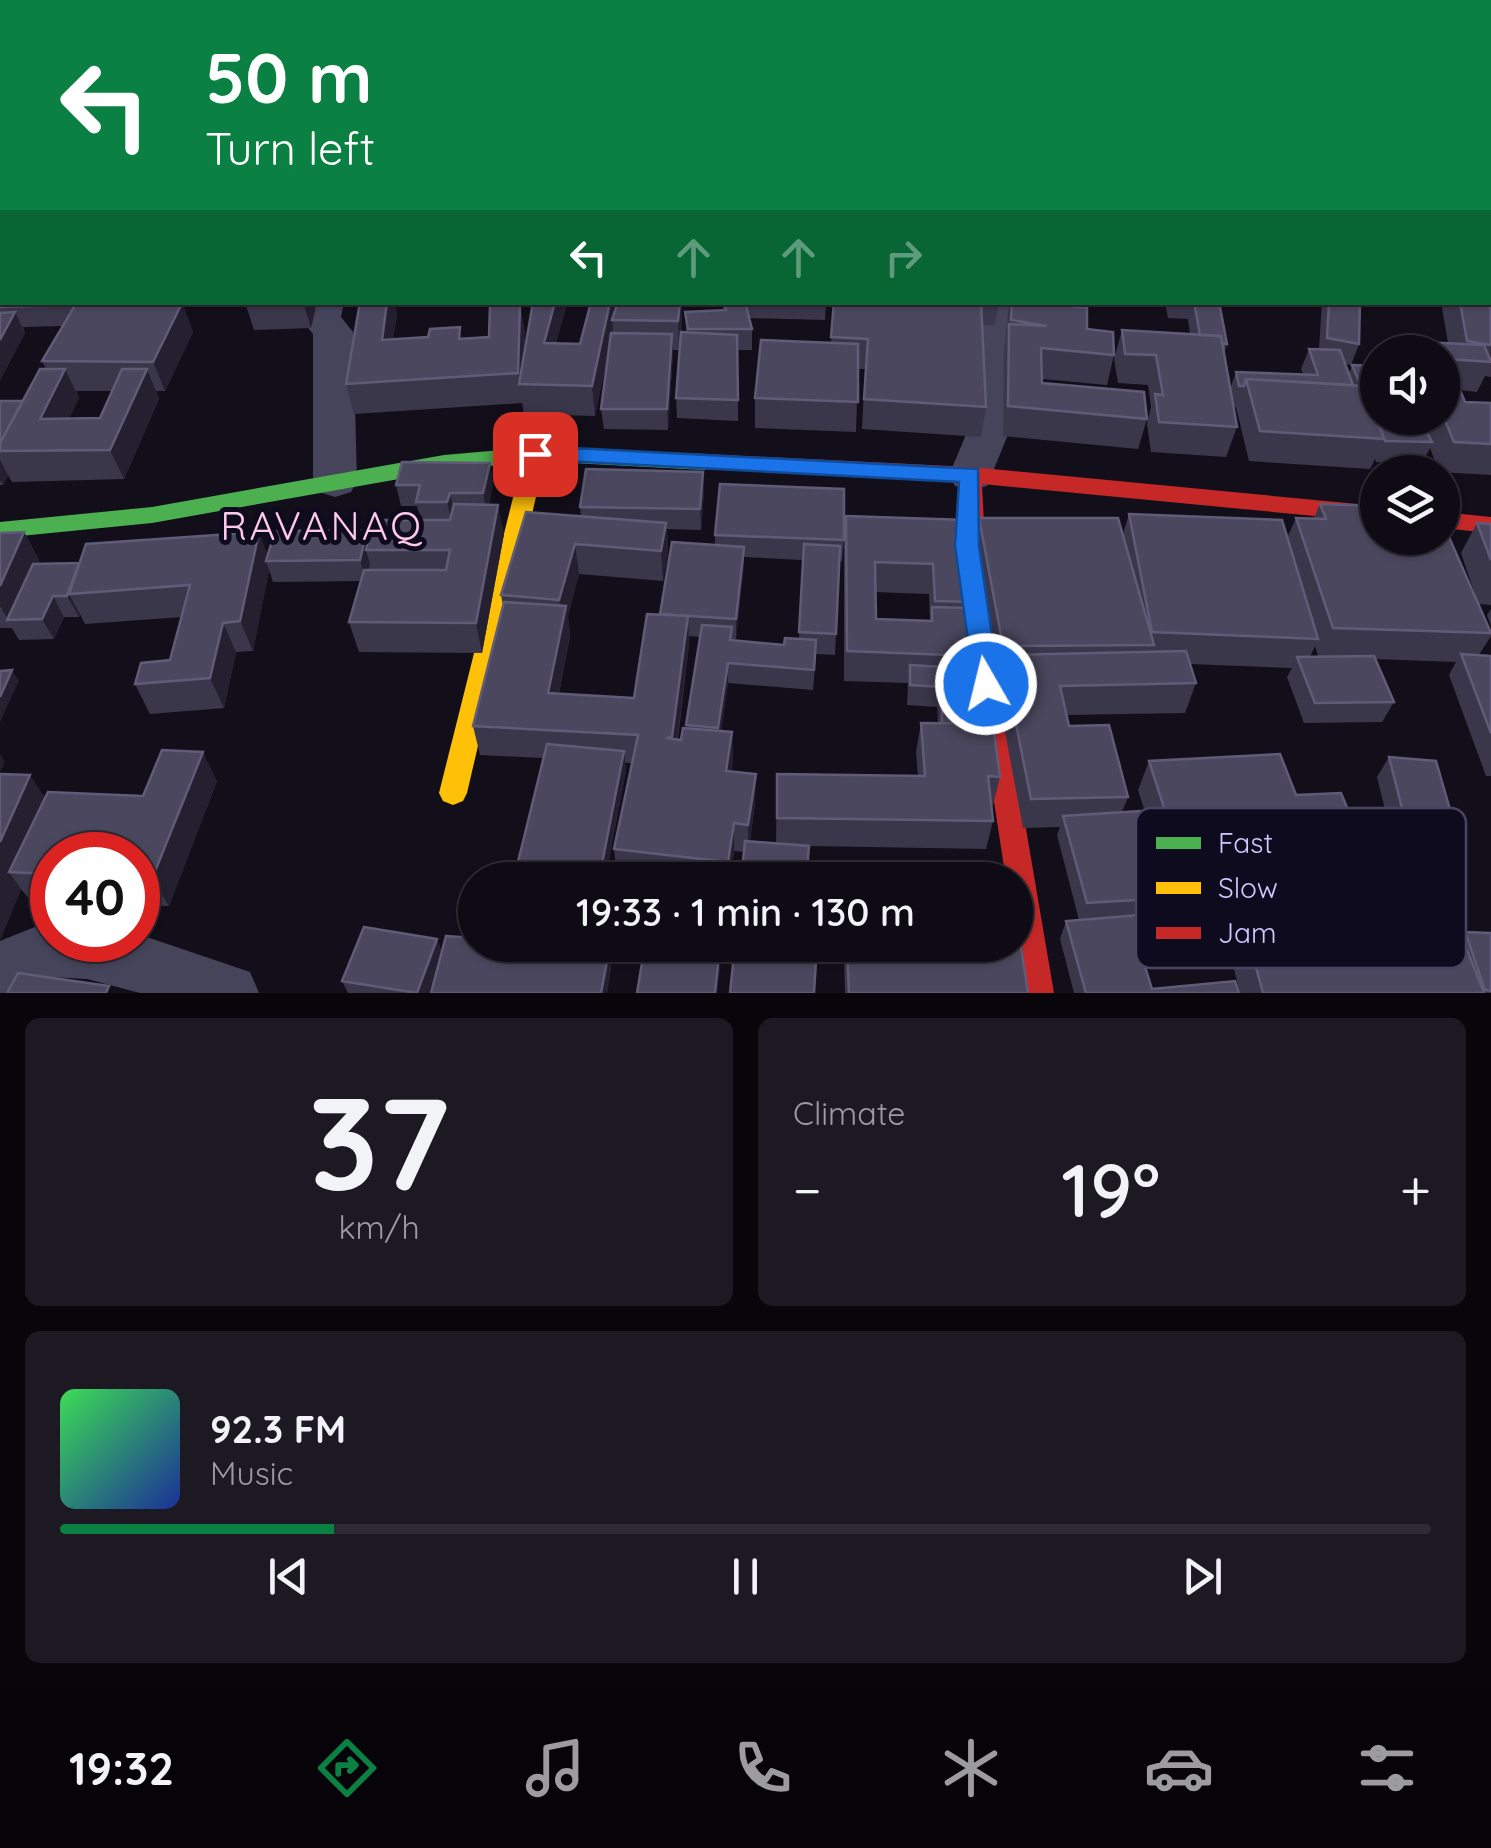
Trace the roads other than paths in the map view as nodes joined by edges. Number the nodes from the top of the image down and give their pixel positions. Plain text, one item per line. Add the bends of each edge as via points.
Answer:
1 (324, 305) edge
2 (999, 305) edge
3 (535, 454) junction
4 (970, 475) junction
5 (335, 481) junction
6 (1360, 512) edge
7 (1460, 522) edge
8 (1491, 525) edge
9 (0, 530) edge
10 (454, 793) dead end
11 (0, 987) edge
12 (228, 993) edge
13 (1038, 993) edge

1 - 5 street via 321,319 333,332
2 - 4 street via 986,437
3 - 4 main road
3 - 5 main road
3 - 10 main road
4 - 6 main road
4 - 13 main road via 967,546 991,718 1033,921
5 - 9 main road via 152,515
7 - 8 main road
11 - 12 street via 12,967 42,950 73,947

